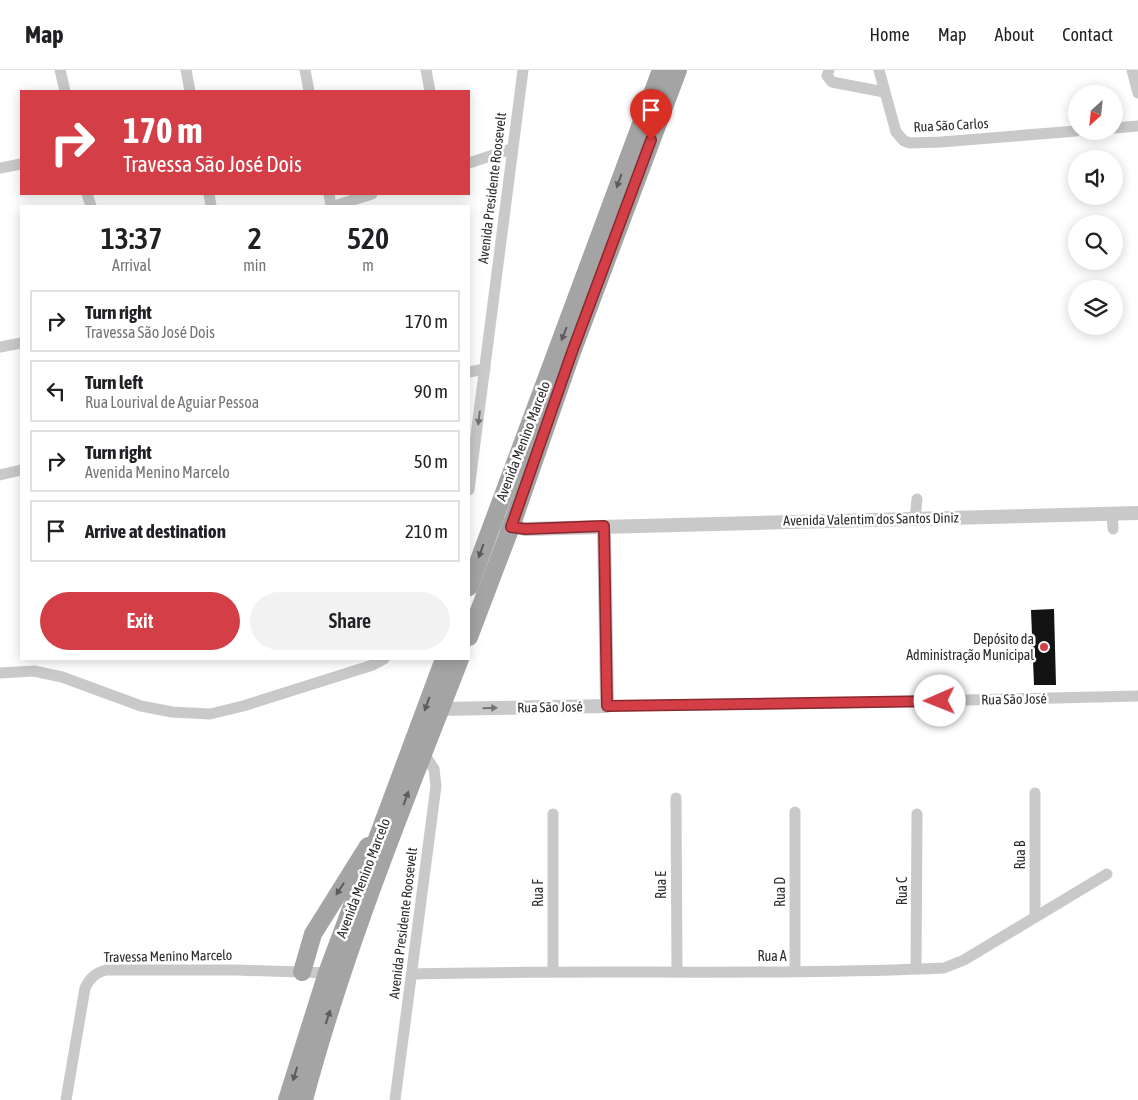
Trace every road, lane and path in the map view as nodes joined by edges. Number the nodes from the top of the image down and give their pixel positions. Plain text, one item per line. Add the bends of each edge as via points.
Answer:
1 (60, 70) edge
2 (186, 70) edge
3 (305, 70) edge
4 (426, 70) edge
5 (523, 70) edge
6 (661, 70) edge
7 (678, 70) edge
8 (879, 70) edge
9 (1132, 70) edge
10 (828, 74) edge
11 (65, 90) edge
12 (190, 90) edge
13 (309, 90) edge
14 (430, 90) edge
15 (884, 92) junction
16 (1138, 93) edge
17 (1138, 126) edge
18 (1123, 127) edge
19 (1068, 132) edge
20 (511, 149) junction
21 (470, 163) edge
22 (20, 164) edge
23 (0, 168) edge
24 (369, 195) edge
25 (335, 205) edge
26 (20, 343) edge
27 (0, 347) edge
28 (484, 369) junction
29 (470, 372) edge
30 (470, 466) edge
31 (20, 470) edge
32 (0, 475) edge
33 (917, 499) dead end
34 (1112, 513) junction
35 (1138, 513) edge
36 (915, 519) junction
37 (492, 521) junction
38 (604, 526) junction
39 (511, 527) junction
40 (1113, 529) dead end
41 (470, 584) edge
42 (470, 634) edge
43 (382, 660) edge
44 (444, 660) edge
45 (460, 660) edge
46 (0, 673) edge
47 (1138, 696) edge
48 (607, 706) junction
49 (441, 709) junction
50 (423, 752) junction
51 (1035, 793) dead end
52 (676, 798) dead end
53 (795, 812) dead end
54 (553, 814) dead end
55 (917, 814) dead end
56 (386, 819) junction
57 (1107, 874) dead end
58 (1035, 917) junction
59 (916, 969) junction
60 (235, 970) junction
61 (553, 971) junction
62 (676, 971) junction
63 (795, 971) junction
64 (302, 972) junction
65 (335, 973) junction
66 (412, 974) junction
67 (229, 980) dead end
68 (66, 1100) edge
69 (287, 1100) edge
70 (304, 1100) edge
71 (395, 1100) edge

1 - 11 street
2 - 12 street
3 - 13 street
4 - 14 street
5 - 20 street, Avenida Presidente Roosevelt
6 -> 37 main road, Avenida Menino Marcelo
7 - 39 main road, Avenida Menino Marcelo via 572,352
8 - 15 street, Rua São Carlos
9 - 16 street
10 - 15 street via 832,82
15 - 19 street, Rua São Carlos via 896,132 910,143
17 - 18 street
20 - 21 street
20 - 28 street, Avenida Presidente Roosevelt
22 - 23 street
24 - 25 street
26 - 27 street
28 - 29 street
28 -> 30 street, Avenida Presidente Roosevelt
31 - 32 street
33 - 36 street
34 - 35 street, Avenida Valentim dos Santos Diniz
34 - 36 street, Avenida Valentim dos Santos Diniz
34 - 40 street
36 - 38 street, Avenida Valentim dos Santos Diniz
37 - 39 street, Avenida Valentim dos Santos Diniz
37 -> 41 main road, Avenida Menino Marcelo
38 - 39 street, Avenida Valentim dos Santos Diniz
38 - 48 street
39 - 42 main road, Avenida Menino Marcelo
43 - 46 street via 210,714 141,706 62,677 34,671
44 -> 56 main road, Avenida Menino Marcelo
45 - 49 main road, Avenida Menino Marcelo
47 - 48 street, Rua São José
49 -> 48 street, Rua São José
49 - 50 main road, Avenida Menino Marcelo
65 -> 50 main road, Avenida Menino Marcelo
50 - 66 street, Avenida Presidente Roosevelt via 434,769 436,786
51 - 58 street, Rua B
52 - 62 street, Rua E
53 - 63 street, Rua D
54 - 61 street, Rua F
55 - 59 street, Rua C
56 -> 64 main road via 313,934
56 - 65 main road, Avenida Menino Marcelo
57 - 58 street, Rua A
58 - 59 street, Rua A via 964,960 944,968
59 - 63 street, Rua A
60 - 64 street, Travessa Menino Marcelo
60 - 67 street
60 - 68 street, Travessa Menino Marcelo via 106,970 92,977 85,988
61 - 62 street, Rua A
61 - 66 street, Rua A
62 - 63 street, Rua A
64 - 65 street, Travessa Menino Marcelo
65 -> 69 main road, Avenida Menino Marcelo
70 -> 65 main road, Avenida Menino Marcelo
66 - 71 street, Avenida Presidente Roosevelt

